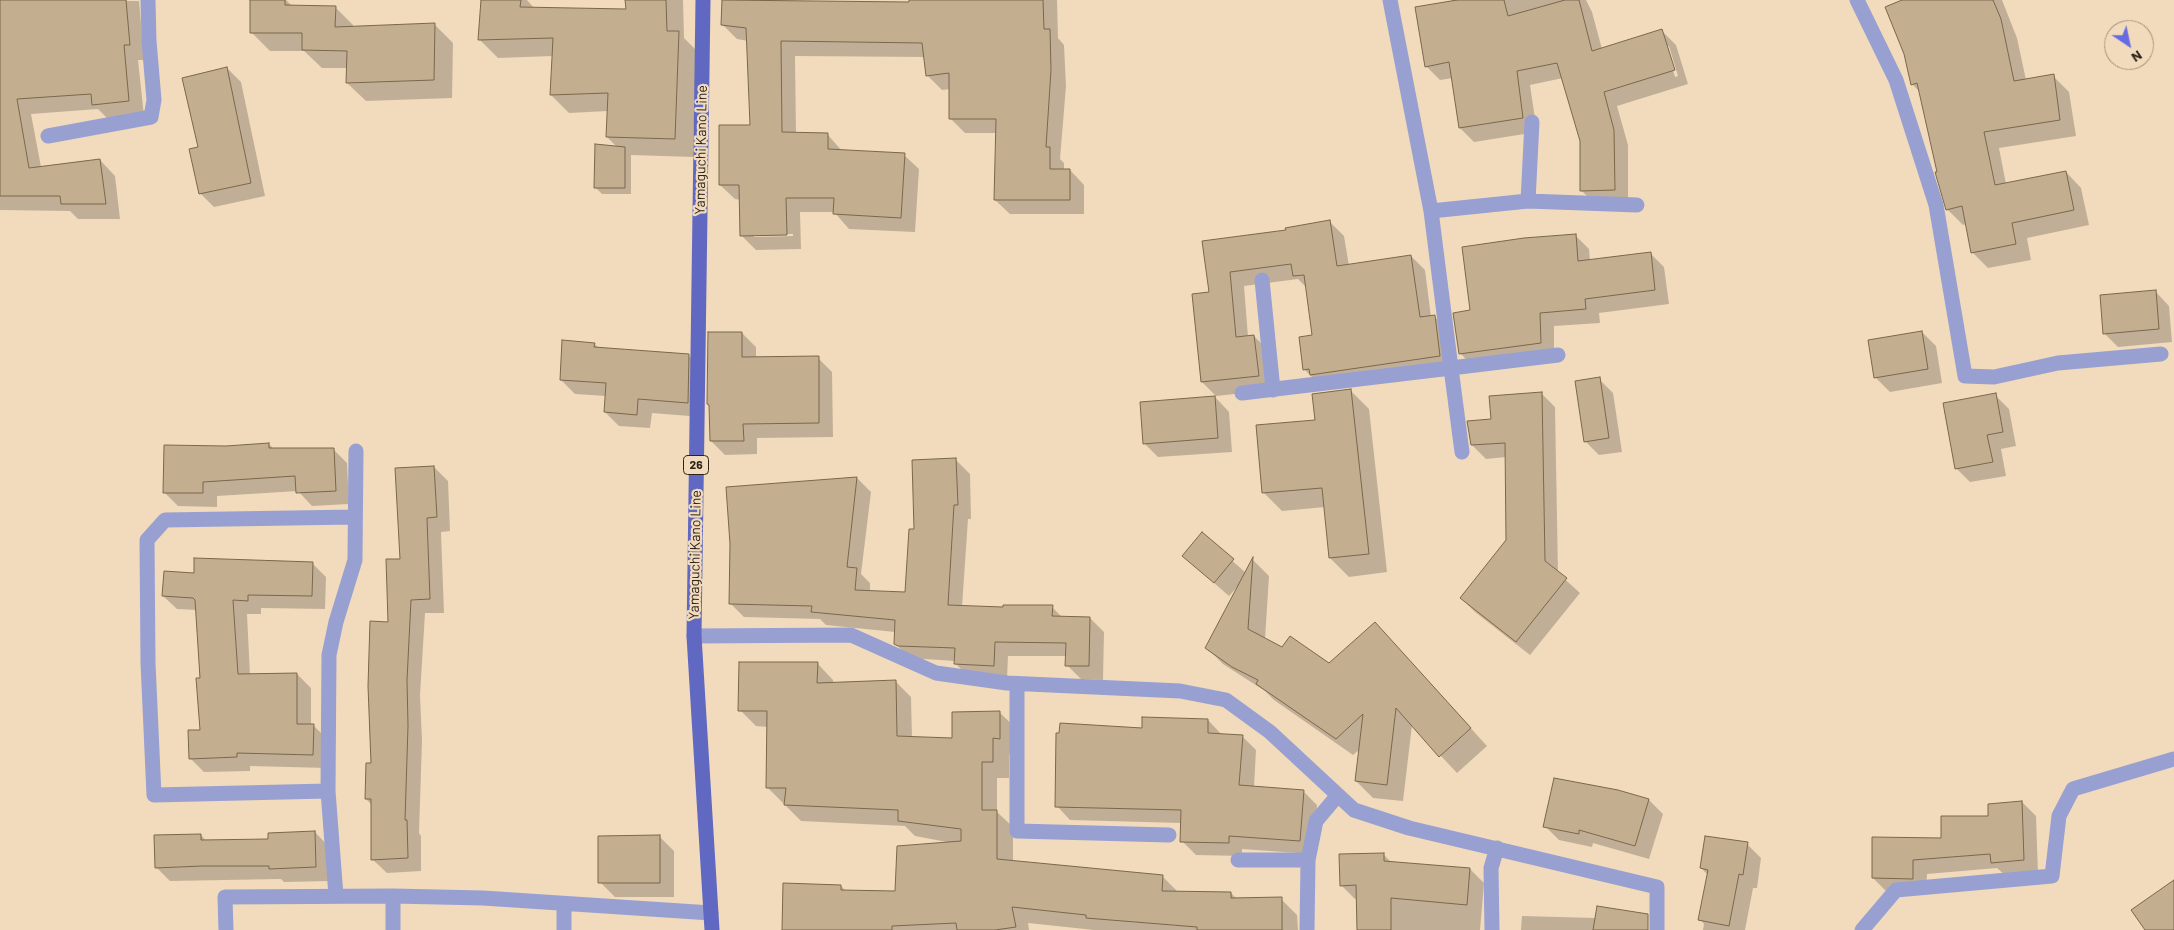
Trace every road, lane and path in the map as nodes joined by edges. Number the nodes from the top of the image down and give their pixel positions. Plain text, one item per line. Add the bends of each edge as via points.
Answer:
1 (148, 0) edge
2 (703, 0) edge
3 (1390, 0) edge
4 (1857, 0) edge
5 (1532, 122) dead end
6 (48, 136) dead end
7 (1528, 201) junction
8 (1637, 206) dead end
9 (1431, 211) junction
10 (1262, 280) dead end
11 (2162, 354) dead end
12 (1558, 355) dead end
13 (1451, 368) junction
14 (1273, 390) junction
15 (1242, 393) dead end
16 (356, 451) dead end
17 (1462, 452) dead end
18 (355, 517) junction
19 (694, 636) junction
20 (1017, 684) junction
21 (2174, 759) edge
22 (328, 791) junction
23 (1338, 796) junction
24 (1169, 835) dead end
25 (1497, 848) junction
26 (1238, 860) dead end
27 (1308, 860) junction
28 (336, 896) junction
29 (393, 896) junction
30 (564, 904) junction
31 (711, 913) junction
32 (226, 930) edge
33 (393, 930) edge
34 (564, 930) edge
35 (712, 930) edge
36 (1307, 930) edge
37 (1492, 930) edge
38 (1657, 930) edge
39 (1862, 930) edge

1 - 6 street via 154,100 151,117
2 - 19 main road, Yamaguchi Kano Line / 26
3 - 9 street
4 - 11 street via 1896,80 1936,205 1965,376 1994,377 2058,364
5 - 7 street
7 - 8 street
7 - 9 street
9 - 13 street
10 - 14 street
12 - 13 street
13 - 14 street
13 - 17 street
14 - 15 street
16 - 18 street
18 - 22 street via 355,560 329,655
18 - 22 street via 166,520 147,540 154,795
19 - 20 street via 851,635 936,673
19 - 31 main road, Yamaguchi Kano Line / 26
20 - 23 street via 1180,691 1226,700 1270,732
20 - 24 street via 1017,831
21 - 39 street via 2073,789 2059,816 2052,876 1896,890
22 - 28 street
23 - 25 street via 1354,810 1410,828
23 - 27 street via 1316,821
25 - 37 street via 1491,868
25 - 38 street via 1657,887
26 - 27 street
27 - 36 street
28 - 29 street
28 - 32 street via 225,897
29 - 30 street
29 - 33 street
30 - 31 street
30 - 34 street
31 - 35 main road, Yamaguchi Kano Line / 26

